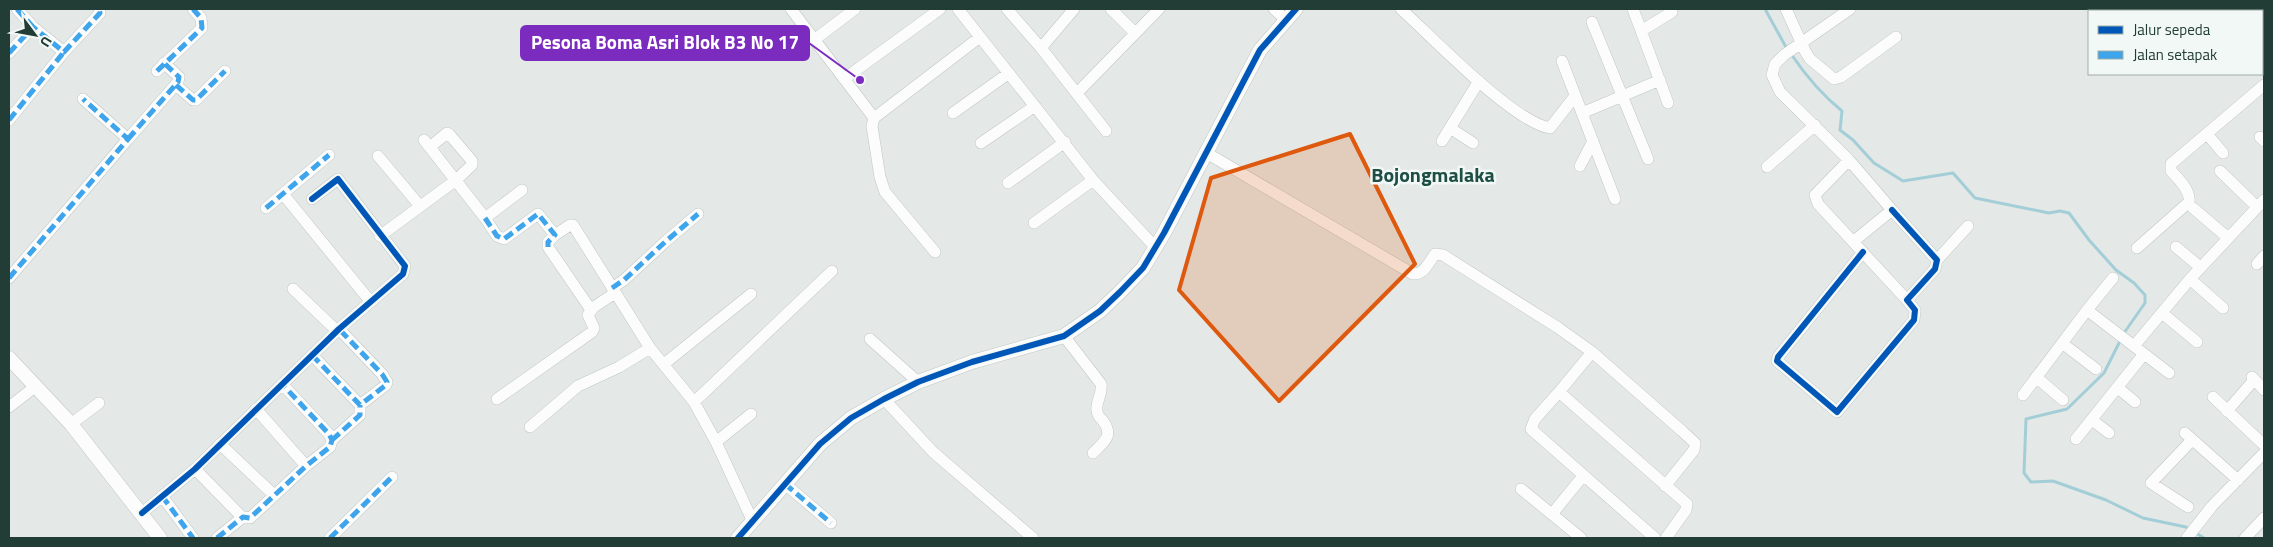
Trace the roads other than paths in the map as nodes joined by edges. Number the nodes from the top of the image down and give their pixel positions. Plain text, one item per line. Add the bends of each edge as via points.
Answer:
1 (16, 9) edge
2 (99, 9) edge
3 (193, 9) edge
4 (792, 9) edge
5 (855, 9) edge
6 (940, 9) edge
7 (958, 9) edge
8 (1007, 9) edge
9 (1074, 9) edge
10 (1110, 9) edge
11 (1159, 9) edge
12 (1274, 9) edge
13 (1296, 9) edge
14 (1401, 9) edge
15 (1633, 9) edge
16 (1786, 9) edge
17 (1850, 9) edge
18 (1672, 12) dead end
19 (1286, 20) junction
20 (1592, 22) dead end
21 (33, 28) junction
22 (1641, 31) junction
23 (1135, 34) junction
24 (980, 37) junction
25 (1896, 37) dead end
26 (814, 40) junction
27 (1798, 44) junction
28 (1041, 48) junction
29 (64, 52) junction
30 (9, 53) edge
31 (1562, 61) dead end
32 (225, 71) dead end
33 (1009, 73) junction
34 (844, 79) junction
35 (1660, 80) junction
36 (1479, 81) junction
37 (176, 85) junction
38 (2264, 85) edge
39 (1077, 93) junction
40 (1622, 95) junction
41 (1575, 96) junction
42 (83, 99) dead end
43 (1668, 103) dead end
44 (1035, 106) junction
45 (953, 112) dead end
46 (1582, 113) junction
47 (874, 118) junction
48 (9, 120) edge
49 (1815, 125) junction
50 (1450, 128) junction
51 (1106, 131) dead end
52 (2207, 134) junction
53 (128, 139) junction
54 (1442, 141) dead end
55 (1593, 141) junction
56 (1065, 142) junction
57 (981, 143) dead end
58 (1473, 143) dead end
59 (1207, 147) junction
60 (2223, 154) dead end
61 (329, 155) dead end
62 (378, 156) dead end
63 (1648, 159) dead end
64 (1849, 160) junction
65 (1580, 166) dead end
66 (1767, 167) dead end
67 (2220, 171) dead end
68 (456, 180) junction
69 (1094, 180) junction
70 (1008, 183) dead end
71 (522, 190) dead end
72 (283, 194) junction
73 (312, 199) dead end
74 (1616, 199) dead end
75 (2261, 204) edge
76 (420, 206) junction
77 (266, 208) dead end
78 (2193, 208) dead end
79 (1892, 210) junction
80 (698, 214) dead end
81 (484, 218) junction
82 (1034, 223) dead end
83 (1968, 226) dead end
84 (555, 235) junction
85 (380, 236) junction
86 (2227, 237) junction
87 (1854, 241) junction
88 (2176, 247) dead end
89 (1156, 248) junction
90 (2137, 248) dead end
91 (935, 252) dead end
92 (1863, 252) junction
93 (1937, 260) junction
94 (2200, 267) junction
95 (832, 271) dead end
96 (9, 278) edge
97 (2113, 278) dead end
98 (2190, 279) junction
99 (294, 288) dead end
100 (613, 291) junction
101 (751, 294) dead end
102 (1907, 300) junction
103 (370, 301) junction
104 (2223, 308) dead end
105 (591, 310) junction
106 (2087, 310) junction
107 (2162, 313) junction
108 (338, 330) junction
109 (1064, 336) junction
110 (870, 339) dead end
111 (2197, 342) dead end
112 (2062, 343) junction
113 (2134, 346) junction
114 (650, 348) junction
115 (1592, 352) junction
116 (2144, 354) junction
117 (312, 355) junction
118 (9, 358) edge
119 (664, 364) junction
120 (2096, 369) dead end
121 (2170, 373) dead end
122 (2036, 377) junction
123 (918, 382) junction
124 (282, 384) junction
125 (36, 386) junction
126 (2118, 388) junction
127 (2264, 390) edge
128 (1559, 392) junction
129 (2022, 395) dead end
130 (2213, 397) dead end
131 (884, 398) junction
132 (497, 399) dead end
133 (2063, 400) dead end
134 (694, 402) junction
135 (2135, 402) dead end
136 (99, 403) dead end
137 (360, 405) junction
138 (9, 407) edge
139 (256, 409) junction
140 (2227, 411) junction
141 (751, 414) dead end
142 (2092, 420) junction
143 (71, 424) junction
144 (530, 427) dead end
145 (2108, 434) dead end
146 (2076, 439) dead end
147 (332, 440) junction
148 (716, 442) junction
149 (220, 444) junction
150 (2264, 445) edge
151 (1093, 453) dead end
152 (2264, 453) edge
153 (306, 466) junction
154 (195, 469) junction
155 (1583, 476) junction
156 (392, 477) dead end
157 (2238, 480) junction
158 (785, 484) junction
159 (1666, 486) junction
160 (1521, 489) dead end
161 (274, 495) junction
162 (162, 496) junction
163 (2188, 507) dead end
164 (142, 512) junction
165 (1552, 514) junction
166 (243, 517) junction
167 (2264, 518) edge
168 (753, 522) junction
169 (831, 523) dead end
170 (160, 538) edge
171 (193, 538) edge
172 (216, 538) edge
173 (330, 538) edge
174 (738, 538) edge
175 (1033, 538) edge
176 (1581, 538) edge
177 (1655, 538) edge
178 (1666, 538) edge
179 (2187, 538) edge
180 (2245, 538) edge

1 - 21 street
2 - 29 street via 100,14
3 - 37 street via 201,18 202,28 161,67 179,77
4 - 26 street
5 - 26 street
6 - 34 street
7 - 24 street
8 - 28 street
9 - 28 street
10 - 23 street
11 - 23 street
12 - 19 street
13 - 19 street
14 - 36 street
15 - 22 street
16 - 27 street
17 - 27 street
18 - 22 street
19 - 59 street via 1260,50
20 - 40 street
21 - 29 street
21 - 30 street
22 - 35 street
23 - 39 street
24 - 33 street
24 - 47 street
25 - 27 street via 1834,79
26 - 34 street
27 - 49 street via 1775,64 1772,75 1780,92
28 - 39 street
29 - 48 street
31 - 41 street
32 - 37 street via 196,100
33 - 44 street
33 - 45 street
34 - 47 street
35 - 40 street
35 - 43 street
36 - 41 street via 1504,103 1541,127 1550,128
36 - 50 street
37 - 53 street
38 - 52 street
39 - 51 street
40 - 46 street
40 - 63 street
41 - 46 street
42 - 53 street
44 - 56 street
44 - 57 street
46 - 55 street
47 - 91 street via 872,126 885,192
49 - 64 street
49 - 66 street
50 - 54 street
50 - 58 street
52 - 60 street
52 - 90 street via 2170,167 2190,197 2189,202
53 - 96 street
55 - 65 street
55 - 74 street
56 - 69 street
56 - 70 street
59 - 89 street
59 - 115 street via 1413,274 1422,271 1435,254 1443,255
61 - 72 street
62 - 76 street
64 - 79 street
64 - 87 street via 1814,195 1818,204
67 - 75 street
68 - 68 street via 472,162 447,133 427,143
68 - 76 street
68 - 81 street
69 - 82 street
69 - 89 street
71 - 81 street
72 - 77 street
72 - 103 street
73 - 85 street via 338,179
75 - 86 street
76 - 85 street
78 - 86 street
79 - 87 street
79 - 93 street
80 - 100 street
81 - 84 street via 497,236 504,239 538,214
83 - 93 street
84 - 100 street via 573,225
84 - 105 street via 547,246
85 - 103 street via 405,270
86 - 94 street
87 - 92 street
88 - 94 street
89 - 109 street via 1133,280 1100,311
92 - 102 street
92 - 102 street via 1777,361 1837,412 1914,320 1915,310
93 - 102 street via 1935,269
94 - 98 street
95 - 134 street
97 - 106 street
98 - 104 street
98 - 107 street
99 - 108 street
100 - 105 street
100 - 114 street
101 - 119 street
103 - 108 street
105 - 132 street via 588,315 594,328 592,332
106 - 112 street
106 - 113 street
107 - 111 street
107 - 113 street
108 - 117 street
108 - 137 street via 387,382 378,393
109 - 123 street via 972,362
109 - 151 street via 1101,384 1102,392 1096,408 1109,433 1108,439
110 - 123 street
112 - 120 street
112 - 122 street
113 - 116 street
114 - 119 street
114 - 144 street via 608,373 578,386
115 - 128 street
115 - 159 street via 1695,443 1694,450
116 - 121 street
116 - 126 street
117 - 124 street
117 - 137 street
118 - 125 street
119 - 134 street
122 - 129 street
122 - 133 street
123 - 131 street
124 - 139 street
124 - 147 street
125 - 138 street
125 - 143 street
126 - 135 street
126 - 142 street
127 - 140 street via 2253,379
128 - 155 street via 1535,419 1531,429
128 - 159 street
130 - 140 street
131 - 158 street via 851,418 820,444
131 - 175 street via 927,447
134 - 148 street
136 - 143 street
137 - 147 street via 360,415
139 - 149 street
139 - 153 street
140 - 150 street
141 - 148 street
142 - 145 street
142 - 146 street
143 - 164 street
147 - 153 street via 330,447
148 - 168 street
149 - 154 street
149 - 161 street
152 - 157 street
153 - 161 street
154 - 162 street
154 - 166 street
155 - 165 street
155 - 177 street
156 - 173 street
157 - 163 street via 2189,437 2151,483
157 - 179 street
158 - 168 street
158 - 169 street
159 - 178 street via 1687,504
160 - 165 street
161 - 166 street via 250,518
162 - 164 street
162 - 171 street
164 - 170 street
165 - 176 street
166 - 172 street
167 - 180 street
168 - 174 street

